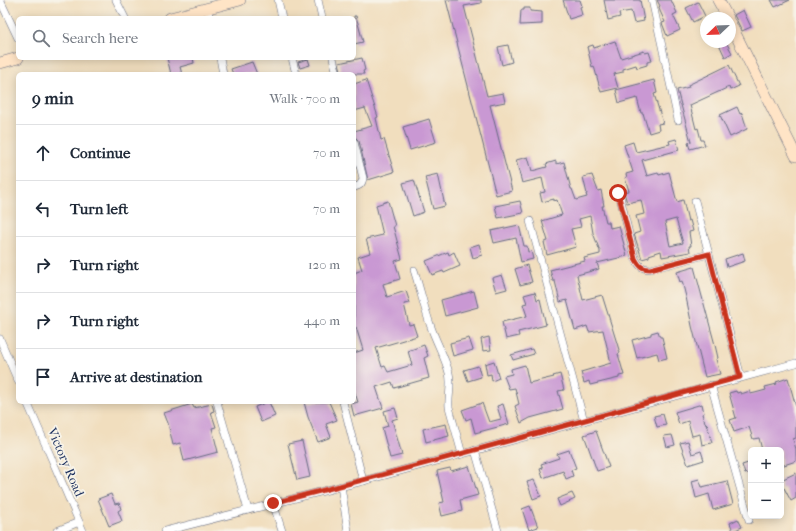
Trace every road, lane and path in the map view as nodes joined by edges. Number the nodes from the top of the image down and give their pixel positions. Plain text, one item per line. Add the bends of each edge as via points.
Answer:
1 (0, 0) edge
2 (116, 0) edge
3 (240, 0) edge
4 (278, 0) edge
5 (318, 0) edge
6 (652, 0) edge
7 (718, 0) edge
8 (725, 12) edge
9 (209, 13) edge
10 (124, 16) edge
11 (186, 16) edge
12 (282, 16) edge
13 (322, 16) edge
14 (16, 34) edge
15 (736, 35) edge
16 (16, 59) edge
17 (220, 60) edge
18 (292, 60) edge
19 (333, 60) edge
20 (0, 63) edge
21 (222, 72) edge
22 (296, 72) edge
23 (336, 72) edge
24 (678, 120) dead end
25 (356, 150) edge
26 (796, 156) edge
27 (356, 186) edge
28 (618, 193) dead end
29 (695, 201) dead end
30 (530, 222) dead end
31 (709, 254) junction
32 (414, 270) dead end
33 (0, 339) edge
34 (796, 363) edge
35 (16, 375) edge
36 (740, 377) junction
37 (711, 385) junction
38 (28, 404) edge
39 (219, 404) edge
40 (344, 404) edge
41 (584, 421) junction
42 (475, 450) junction
43 (462, 454) junction
44 (363, 481) junction
45 (341, 486) junction
46 (273, 503) junction
47 (248, 510) junction
48 (749, 520) dead end
49 (79, 522) junction
50 (57, 531) edge
51 (83, 531) edge
52 (165, 531) edge
53 (282, 531) edge
54 (348, 531) edge
55 (498, 531) edge

1 - 14 street
2 - 10 street
3 - 9 street
4 - 12 street
5 - 13 street
6 - 24 street
7 - 8 street
9 - 11 street
15 - 26 street
16 - 20 street
17 - 21 street
18 - 22 street
19 - 23 street
25 - 27 street via 363,178 362,183
28 - 31 street via 635,258 644,269
29 - 31 street
30 - 41 street
31 - 36 street
32 - 43 street via 449,373 449,407
33 - 35 street
34 - 36 street
36 - 37 street
37 - 41 street
37 - 48 street
38 - 49 street, Victory Road
39 - 47 street
40 - 44 street
41 - 42 street
42 - 43 street
42 - 55 street
43 - 44 street
44 - 45 street
45 - 46 street
45 - 54 street
46 - 47 street
46 - 53 street
47 - 52 street
49 - 50 street
49 - 51 street, Victory Road

